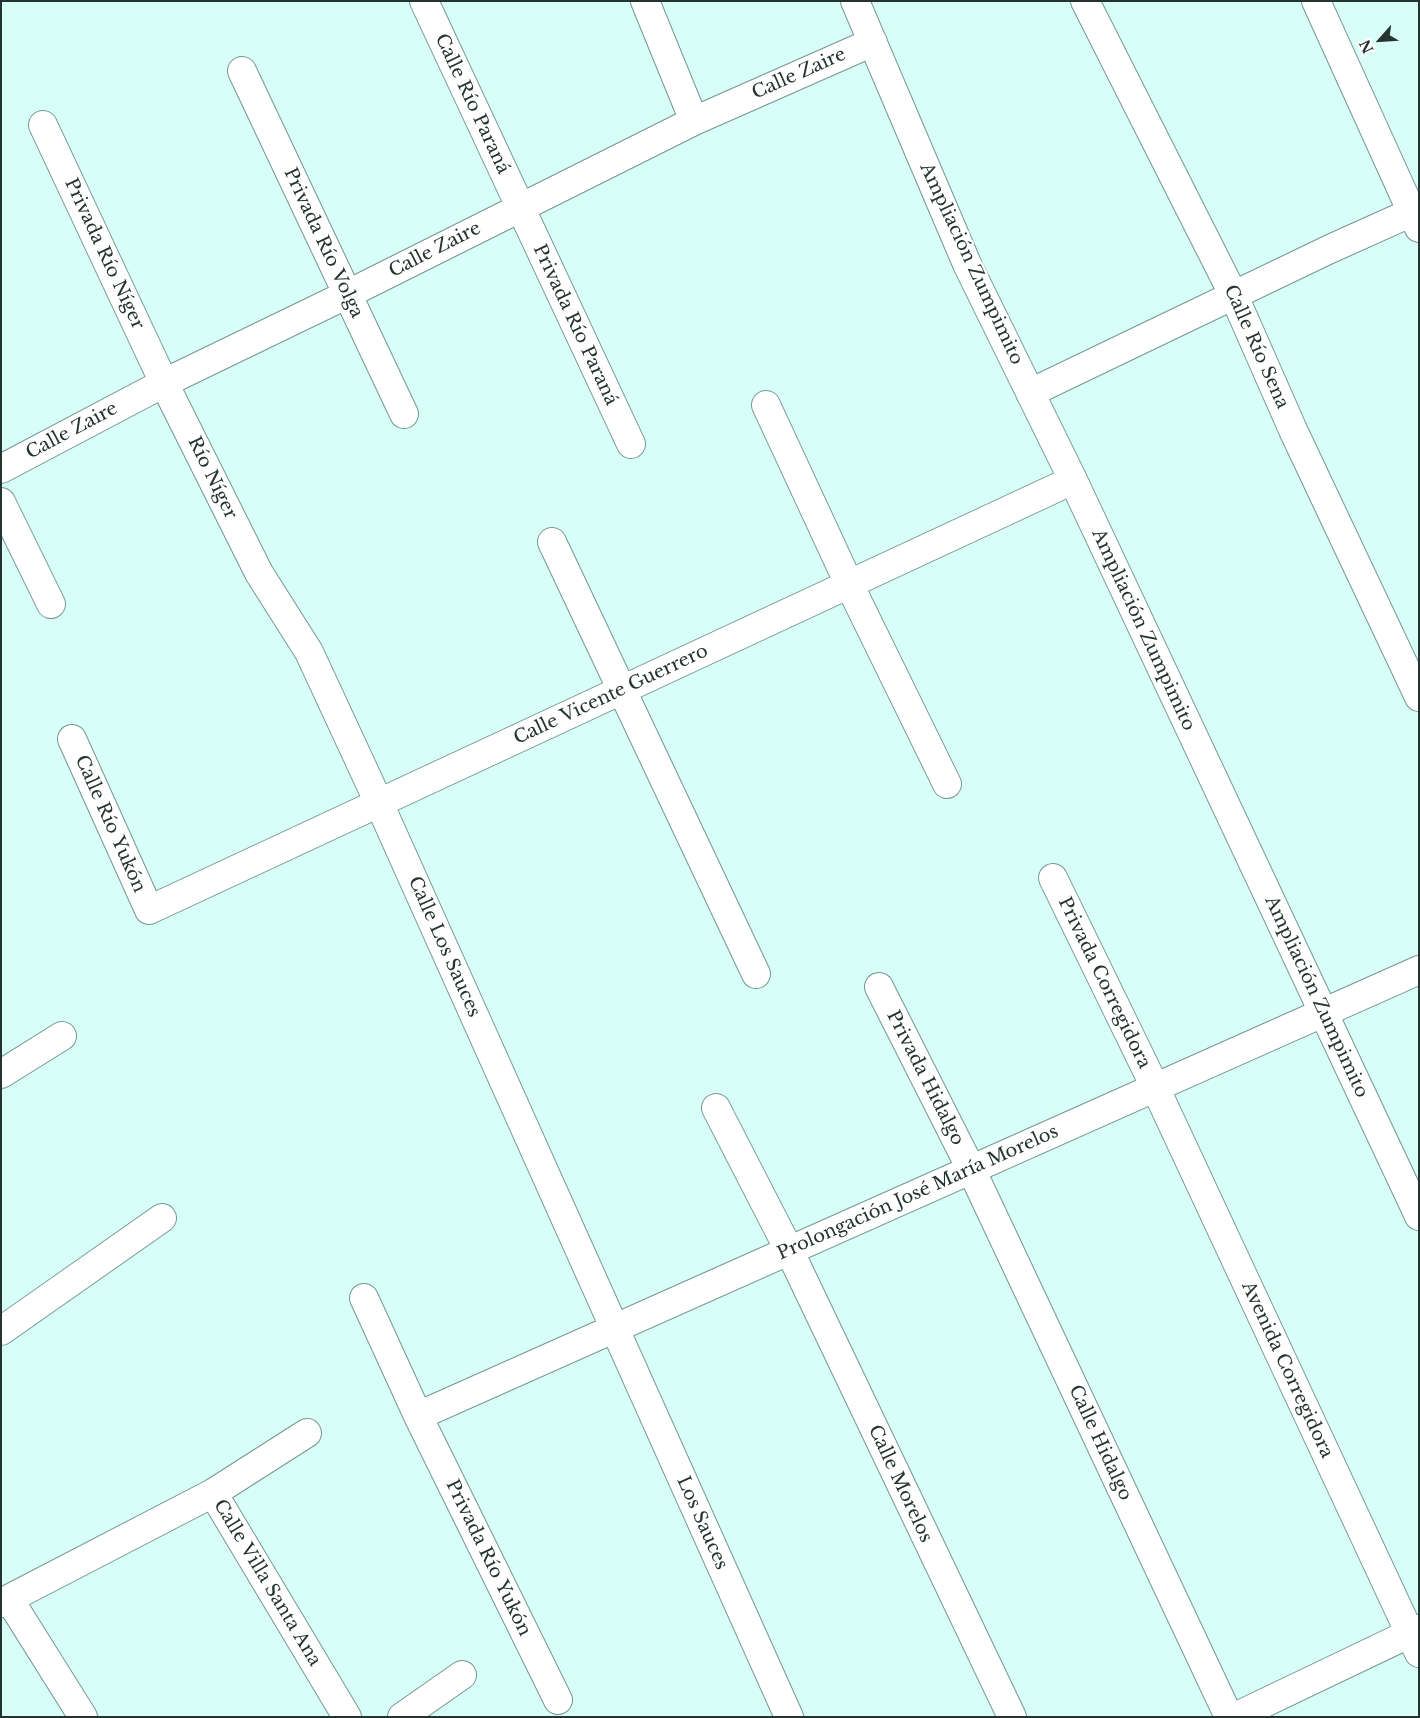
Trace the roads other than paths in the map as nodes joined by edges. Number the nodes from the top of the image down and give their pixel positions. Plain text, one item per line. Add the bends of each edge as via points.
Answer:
1 (424, 1) edge
2 (645, 1) edge
3 (855, 1) edge
4 (1086, 1) edge
5 (1316, 1) edge
6 (873, 42) junction
7 (242, 71) dead end
8 (694, 121) junction
9 (43, 125) dead end
10 (520, 207) junction
11 (1416, 217) edge
12 (348, 294) junction
13 (1234, 296) junction
14 (164, 383) junction
15 (1030, 393) junction
16 (766, 405) dead end
17 (404, 414) dead end
18 (631, 444) dead end
19 (1, 469) edge
20 (1073, 480) junction
21 (1, 502) edge
22 (552, 542) dead end
23 (259, 573) joint
24 (849, 584) junction
25 (51, 604) dead end
26 (621, 690) junction
27 (1419, 697) edge
28 (72, 739) dead end
29 (947, 784) dead end
30 (379, 803) junction
31 (1052, 878) dead end
32 (149, 910) joint
33 (1419, 970) edge
34 (756, 974) dead end
35 (879, 987) dead end
36 (1323, 1013) junction
37 (62, 1036) dead end
38 (1, 1074) edge
39 (1155, 1087) junction
40 (716, 1108) dead end
41 (970, 1170) junction
42 (1419, 1216) edge
43 (162, 1218) dead end
44 (789, 1250) junction
45 (364, 1298) dead end
46 (614, 1328) junction
47 (1, 1331) edge
48 (418, 1416) junction
49 (307, 1433) dead end
50 (213, 1493) junction
51 (5, 1601) edge
52 (1416, 1639) edge
53 (462, 1675) dead end
54 (558, 1700) dead end
55 (83, 1717) edge
56 (347, 1717) edge
57 (402, 1717) edge
58 (789, 1717) edge
59 (1012, 1717) edge
60 (1229, 1717) edge
61 (1235, 1717) edge

1 - 10 street, Calle Río Paraná
2 - 8 street
3 - 6 street, Ampliación Zumpimito
4 - 13 street, Calle Río Sena
5 - 11 street
6 - 8 street, Calle Zaire
6 - 15 street, Ampliación Zumpimito via 967,264
7 - 12 street, Privada Río Volga
8 - 10 street, Calle Zaire
9 - 14 street, Privada Río Níger
10 - 12 street, Calle Zaire
10 - 18 street, Privada Río Paraná
11 - 13 street via 1330,249
12 - 14 street, Calle Zaire
12 - 17 street, Privada Río Volga
13 - 15 street
13 - 27 street, Calle Río Sena via 1293,430
14 - 19 street, Calle Zaire
14 - 23 street, Río Níger
15 - 20 street, Ampliación Zumpimito
16 - 24 street
20 - 24 street, Calle Vicente Guerrero
20 - 36 street, Ampliación Zumpimito
21 - 25 street
22 - 26 street
23 - 30 street, Calle Los Sauces via 309,652
24 - 26 street, Calle Vicente Guerrero
24 - 29 street
26 - 30 street, Calle Vicente Guerrero
26 - 34 street
28 - 32 street, Calle Río Yukón
30 - 32 street, Calle Vicente Guerrero
30 - 46 street, Calle Los Sauces
31 - 39 street, Privada Corregidora
33 - 36 street, Prolongación José María Morelos
35 - 41 street, Privada Hidalgo
36 - 39 street, Prolongación José María Morelos
36 - 42 street, Ampliación Zumpimito
37 - 38 street
39 - 41 street, Prolongación José María Morelos
39 - 52 street, Avenida Corregidora
40 - 44 street, Calle Morelos
41 - 44 street, Prolongación José María Morelos
41 - 60 street, Calle Hidalgo
43 - 47 street
44 - 46 street, Prolongación José María Morelos
44 - 59 street, Calle Morelos
45 - 48 street, Privada Río Yukón
46 - 48 street, Prolongación José María Morelos
46 - 58 street, Los Sauces
48 - 54 street, Privada Río Yukón
49 - 50 street
50 - 51 street, Calle Villa Santa Ana
50 - 56 street, Calle Villa Santa Ana
51 - 55 street
52 - 61 street
53 - 57 street

